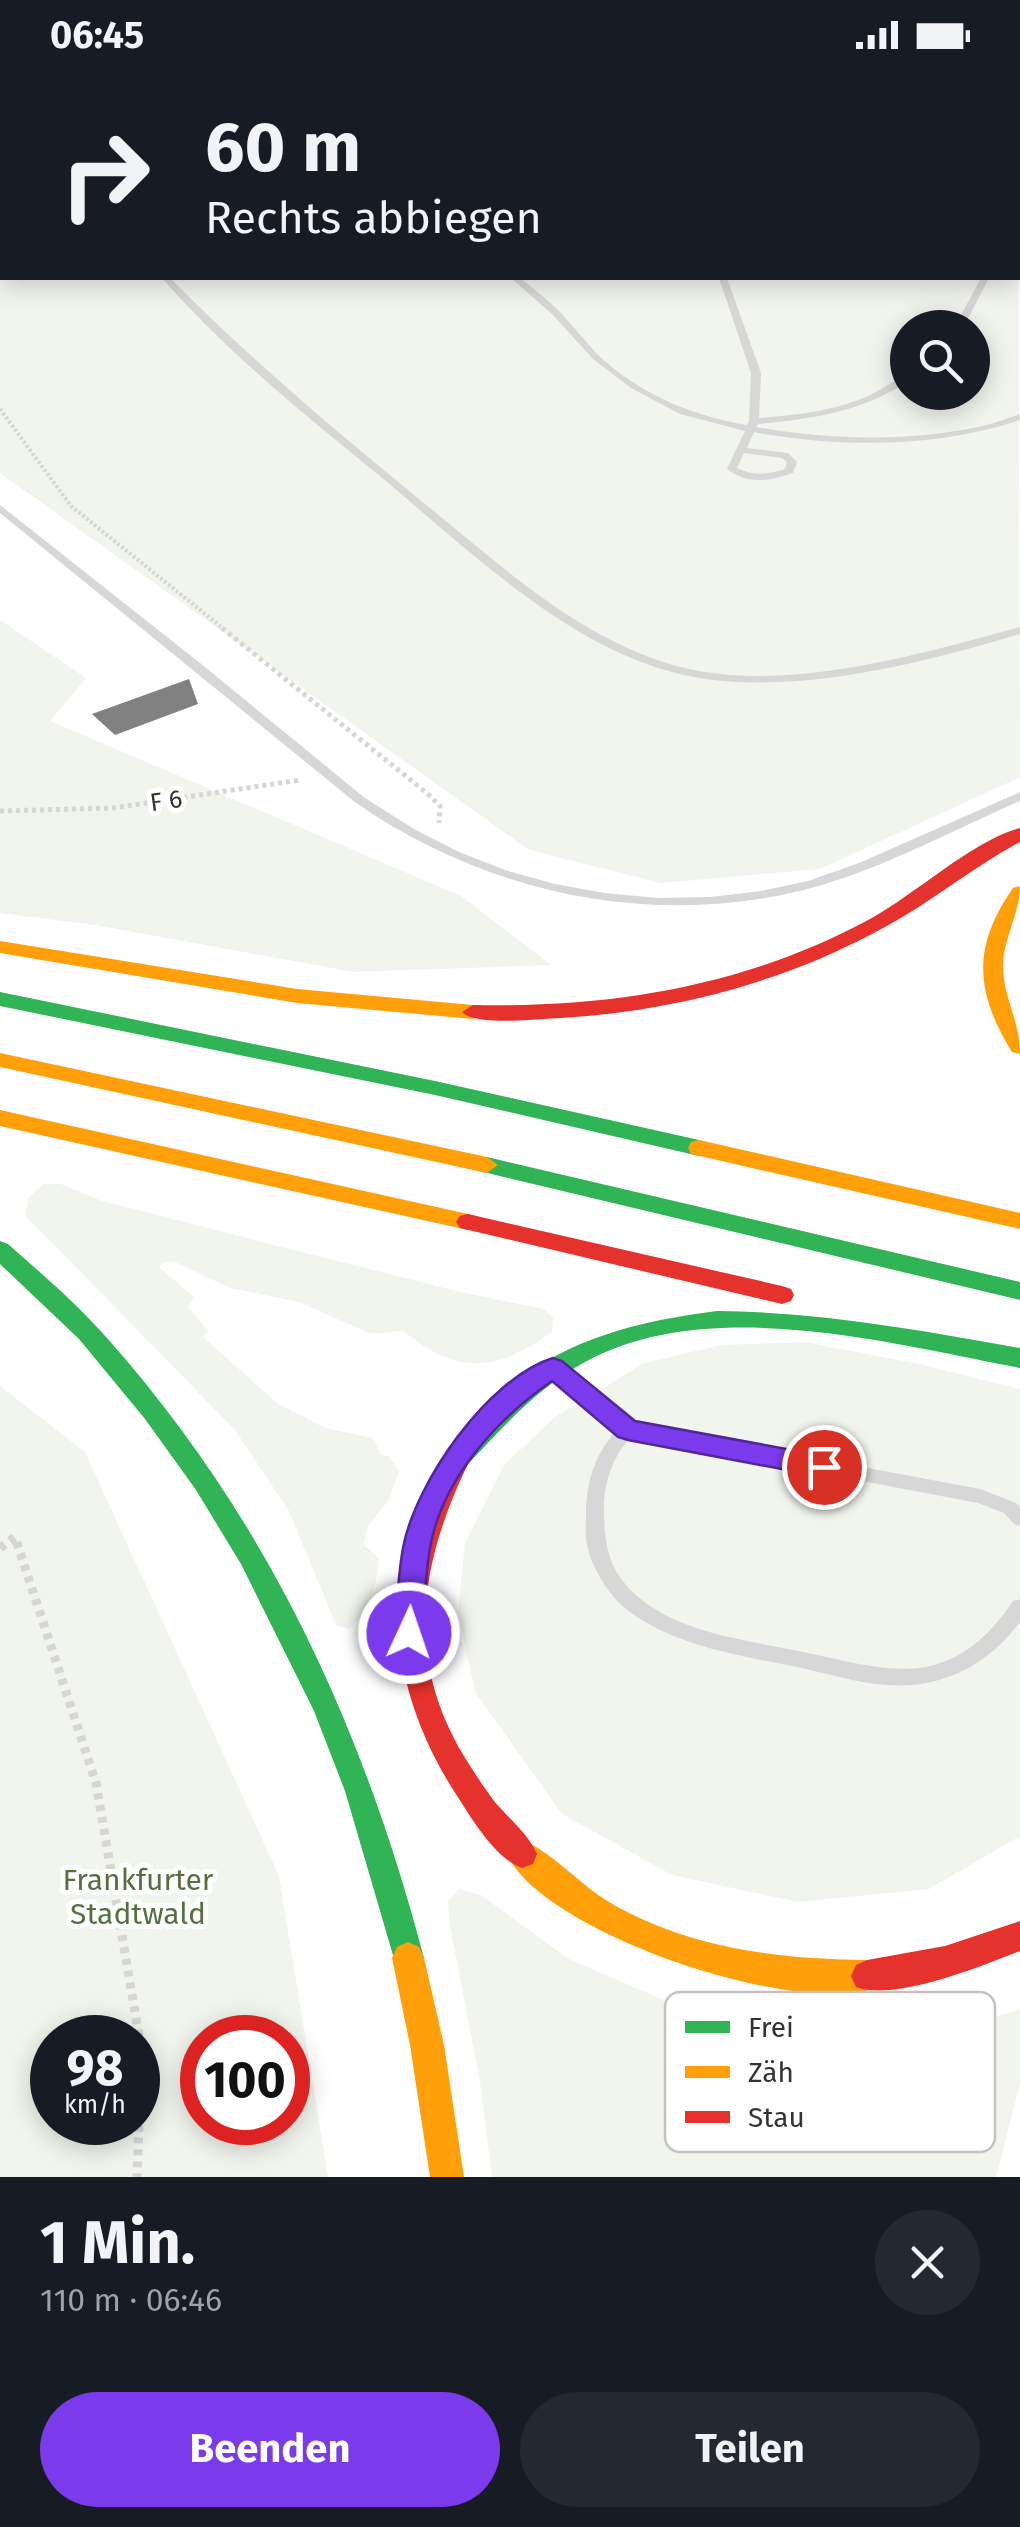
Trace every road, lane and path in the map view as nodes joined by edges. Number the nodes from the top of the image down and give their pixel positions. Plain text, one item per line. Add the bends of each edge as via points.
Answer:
1 (168, 280) edge
2 (518, 280) edge
3 (724, 280) edge
4 (984, 280) edge
5 (968, 310) edge
6 (890, 386) edge
7 (0, 409) edge
8 (1020, 417) edge
9 (752, 424) junction
10 (740, 450) junction
11 (0, 508) edge
12 (15, 520) junction
13 (0, 524) edge
14 (1020, 630) edge
15 (330, 775) junction
16 (1020, 796) edge
17 (0, 811) edge
18 (1020, 834) edge
19 (422, 839) junction
20 (1020, 892) edge
21 (0, 946) edge
22 (0, 1000) edge
23 (1020, 1047) edge
24 (0, 1060) edge
25 (0, 1118) edge
26 (712, 1150) junction
27 (962, 1184) dead end
28 (1020, 1221) edge
29 (0, 1250) edge
30 (1020, 1290) edge
31 (1020, 1356) edge
32 (553, 1368) junction
33 (628, 1430) junction
34 (1020, 1518) edge
35 (0, 1548) edge
36 (1020, 1607) edge
37 (1020, 1936) edge
38 (137, 2177) edge
39 (447, 2177) edge

1 - 14 lane via 220,335 500,570 644,660 686,672 761,679 878,664
2 - 9 lane via 602,363 652,395 691,415
3 - 9 lane via 756,373
4 - 5 lane
6 - 9 lane via 828,412
7 - 19 path via 71,506 440,806 439,825
8 - 9 lane via 939,436 889,438 812,436
9 - 10 lane
10 - 10 lane via 785,456 792,462 774,477 739,474 732,468
11 - 12 lane
12 - 13 lane
12 - 15 lane
15 - 17 path, F 6 via 113,808
15 - 19 lane
16 - 19 lane via 812,884 726,900 632,900 575,890 484,867
18 - 21 highway via 825,950 740,981 622,1006 545,1012 398,1007
20 - 23 highway via 1001,919 990,962 997,1004
22 - 26 highway
24 - 30 highway via 467,1160
25 - 31 highway via 366,1198
26 - 27 highway
26 - 28 highway
29 - 39 highway via 100,1343 169,1424 260,1562 322,1685 408,1953
31 - 32 highway via 742,1315 660,1323 590,1347
32 - 33 lane
32 - 37 highway via 516,1392 460,1451 417,1545 409,1633 417,1684 442,1753 464,1788 522,1854 610,1922 730,1966 784,1976 910,1972
33 - 34 lane via 980,1496
33 - 36 lane via 600,1468 593,1522 597,1554 614,1584 662,1624 699,1638 868,1673 927,1675 965,1663 993,1643
35 - 38 path via 15,1537 96,1783 142,2053

